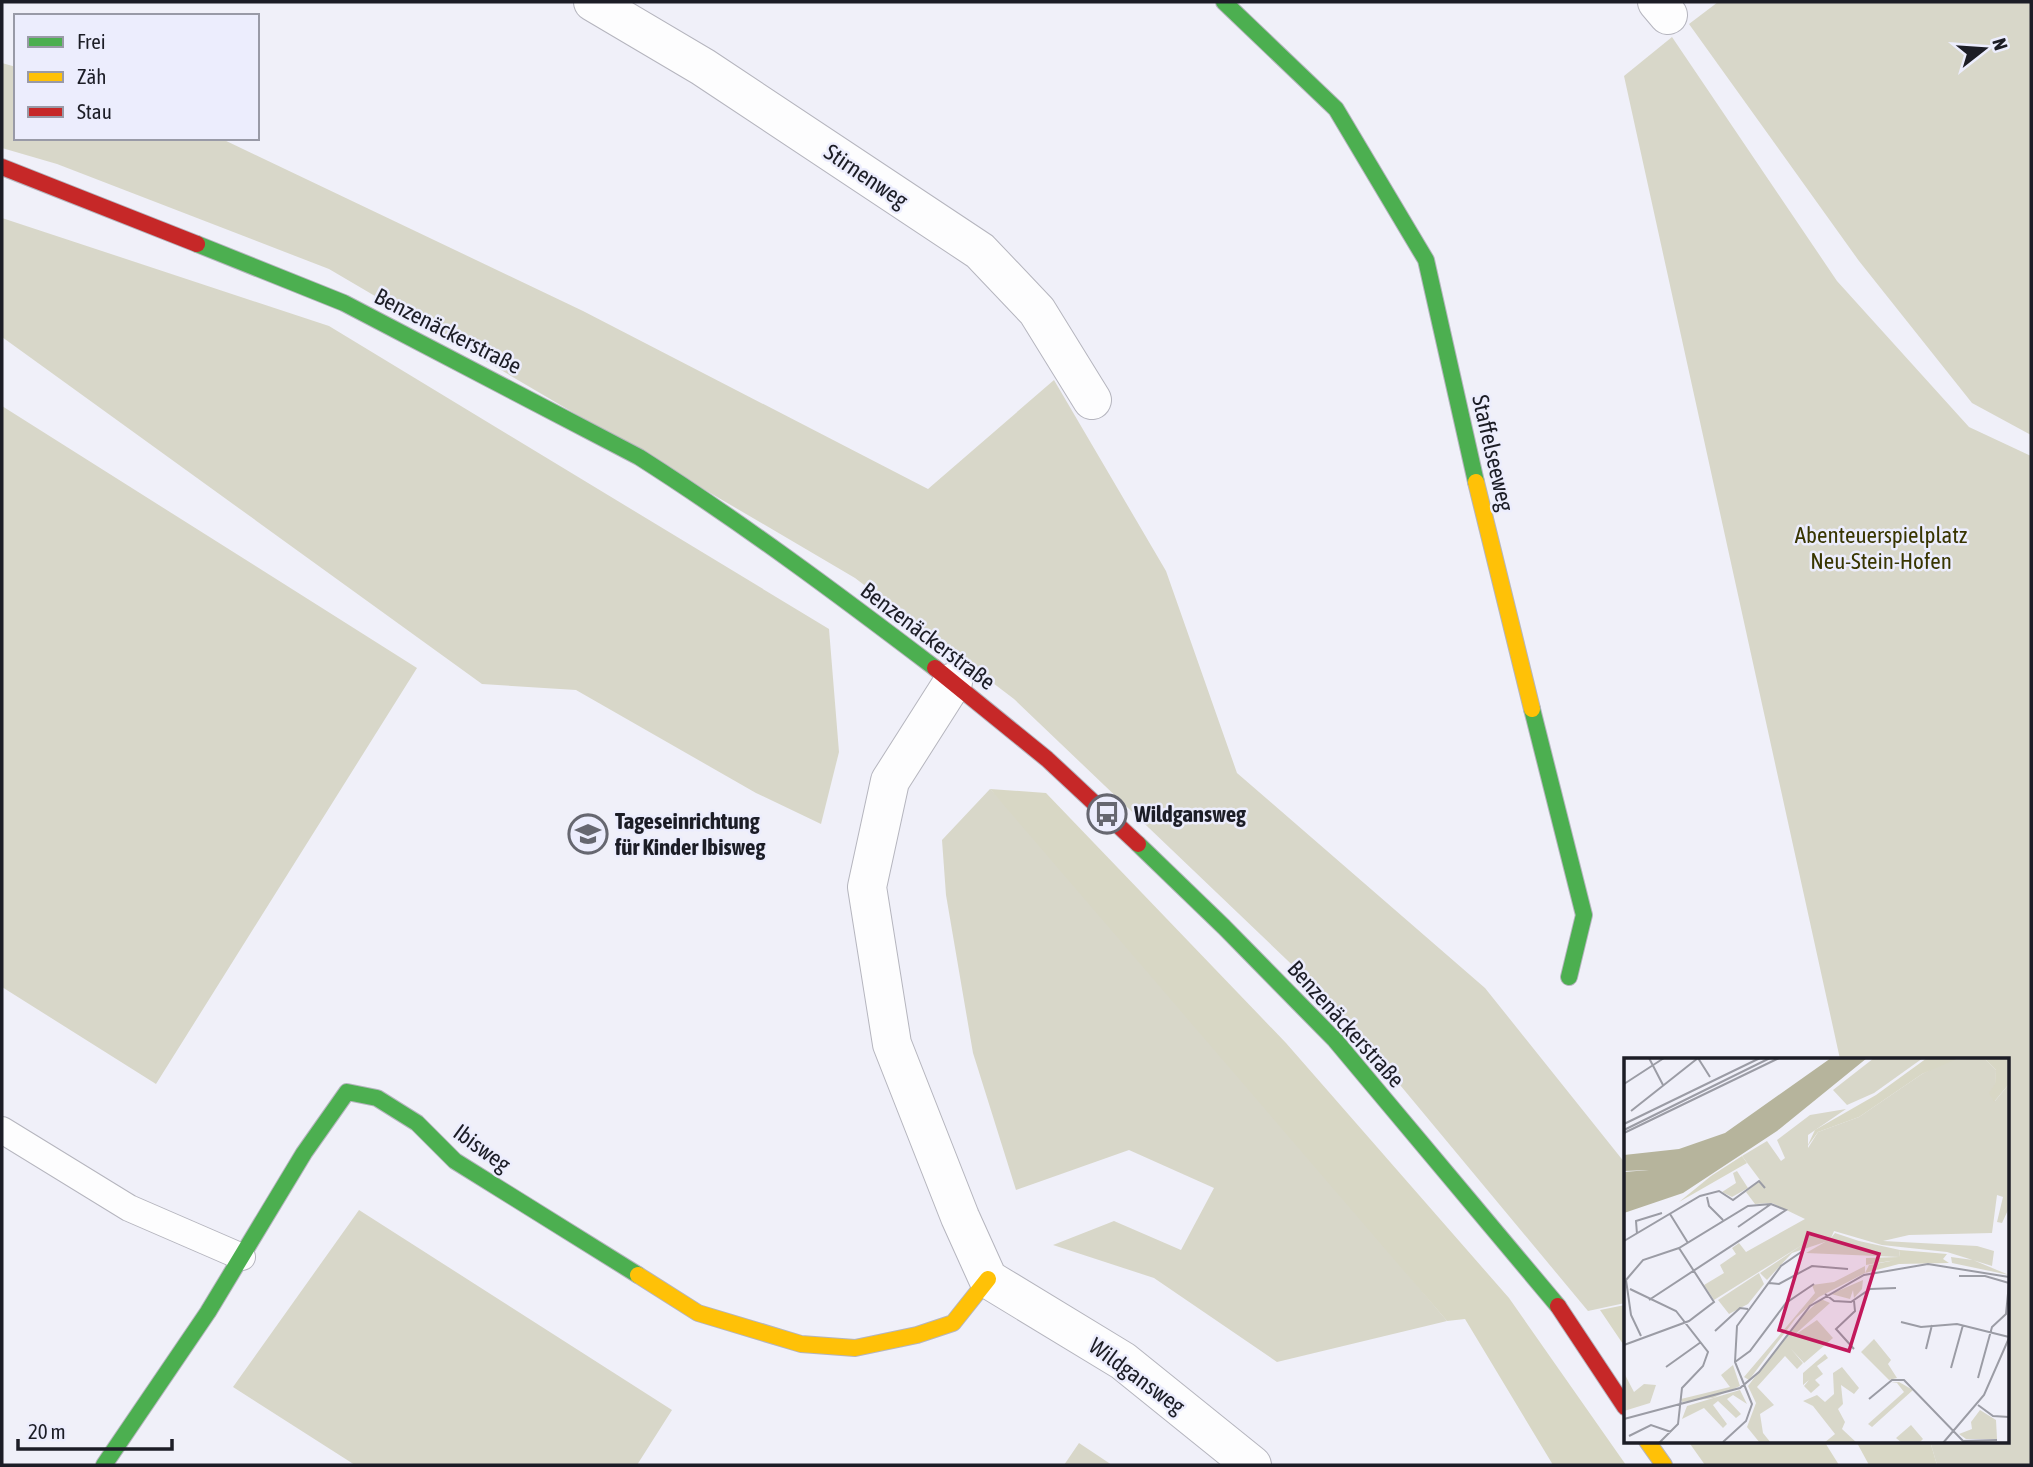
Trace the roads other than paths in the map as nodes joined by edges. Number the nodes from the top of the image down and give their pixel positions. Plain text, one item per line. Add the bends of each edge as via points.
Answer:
1 (593, 2) edge
2 (1224, 2) edge
3 (2, 167) edge
4 (1092, 401) dead end
5 (953, 682) junction
6 (1569, 977) dead end
7 (2, 1130) edge
8 (242, 1257) junction
9 (988, 1279) junction
10 (1624, 1405) edge
11 (1648, 1442) edge
12 (104, 1465) edge
13 (1252, 1465) edge
14 (1664, 1465) edge

1 - 4 street, Stirnenweg via 703,67 979,251 1037,311
2 - 6 street, Staffelseeweg via 1336,109 1426,260 1483,515 1584,915
3 - 5 street, Benzenäckerstraße via 344,303 639,457
5 - 9 street via 890,781 867,887 892,1044
5 - 10 street, Benzenäckerstraße via 1107,814 1335,1040 1556,1302
7 - 8 lane via 130,1208
8 - 9 street, Ibisweg via 277,1194 346,1092 377,1098 417,1123 455,1161 698,1313 801,1344 855,1348 953,1324
8 - 12 street, Ibisweg
9 - 13 street, Wildgansweg via 1123,1361
11 - 14 street

